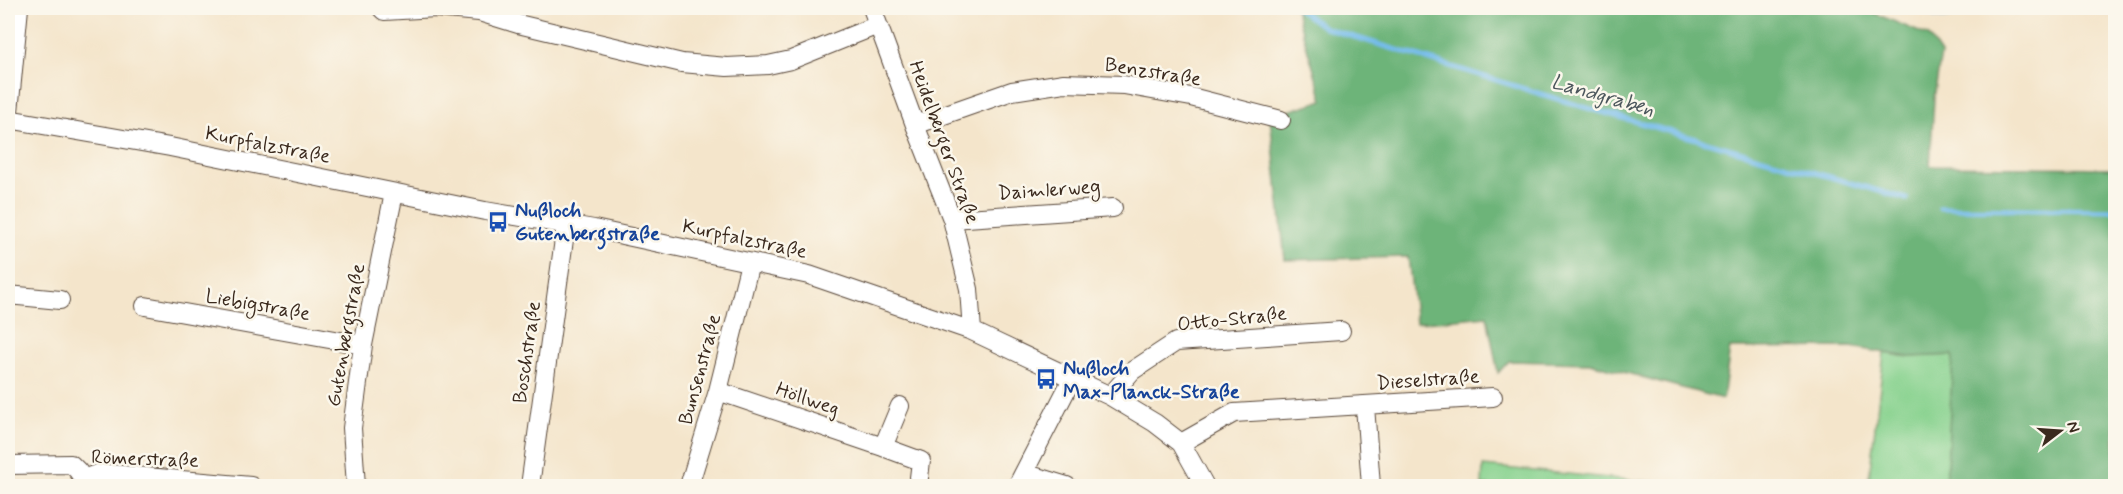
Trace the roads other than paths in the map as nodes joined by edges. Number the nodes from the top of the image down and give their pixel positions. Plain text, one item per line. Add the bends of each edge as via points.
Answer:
1 (19, 8) edge
2 (381, 8) edge
3 (872, 8) edge
4 (477, 10) edge
5 (878, 25) junction
6 (10, 79) edge
7 (8, 120) edge
8 (1281, 120) dead end
9 (915, 125) junction
10 (394, 193) junction
11 (1113, 207) dead end
12 (952, 219) junction
13 (566, 225) junction
14 (750, 263) junction
15 (8, 294) edge
16 (60, 300) dead end
17 (145, 306) dead end
18 (972, 331) junction
19 (1341, 331) dead end
20 (363, 345) junction
21 (1072, 379) junction
22 (718, 391) junction
23 (1110, 396) junction
24 (1493, 397) dead end
25 (900, 406) dead end
26 (1365, 406) junction
27 (1181, 443) junction
28 (883, 447) junction
29 (8, 465) edge
30 (1020, 480) edge
31 (82, 483) edge
32 (252, 486) edge
33 (356, 486) edge
34 (530, 486) edge
35 (689, 486) edge
36 (918, 486) edge
37 (1067, 486) edge
38 (1205, 486) edge
39 (1371, 486) edge

1 - 6 street
2 - 4 street
3 - 5 street, Heidelberger Straße
4 - 5 street via 519,24 682,63 727,67 791,60
5 - 9 street, Heidelberger Straße
6 - 7 street
7 - 10 street, Kurpfalzstraße via 170,147
8 - 9 street, Benzstraße via 1124,85 1064,83 1012,91
9 - 12 street, Heidelberger Straße
10 - 13 street, Kurpfalzstraße
10 - 20 street, Gutenbergstraße
11 - 12 street, Daimlerweg
12 - 18 street, Heidelberger Straße via 969,289
13 - 14 street, Kurpfalzstraße
13 - 34 street, Boschstraße
14 - 18 street, Kurpfalzstraße via 809,275
14 - 22 street, Bunsenstraße
15 - 16 street
17 - 20 street, Liebigstraße
18 - 21 street, Kurpfalzstraße
19 - 23 street, Otto-Straße via 1176,342 1132,371
20 - 33 street, Gutenbergstraße via 352,428
21 - 23 street, Kurpfalzstraße
21 - 30 street
22 - 28 street, Höllweg
22 - 35 street, Bunsenstraße
23 - 27 street, Kurpfalzstraße
24 - 26 street, Dieselstraße
25 - 28 street
26 - 27 street, Dieselstraße via 1234,413
26 - 39 street, Dieselstraße
27 - 38 street, Kurpfalzstraße
28 - 36 street, Höllweg via 921,461
29 - 31 street, Römerstraße via 70,464 78,471
30 - 37 street
31 - 32 street, Römerstraße via 97,474 111,474

